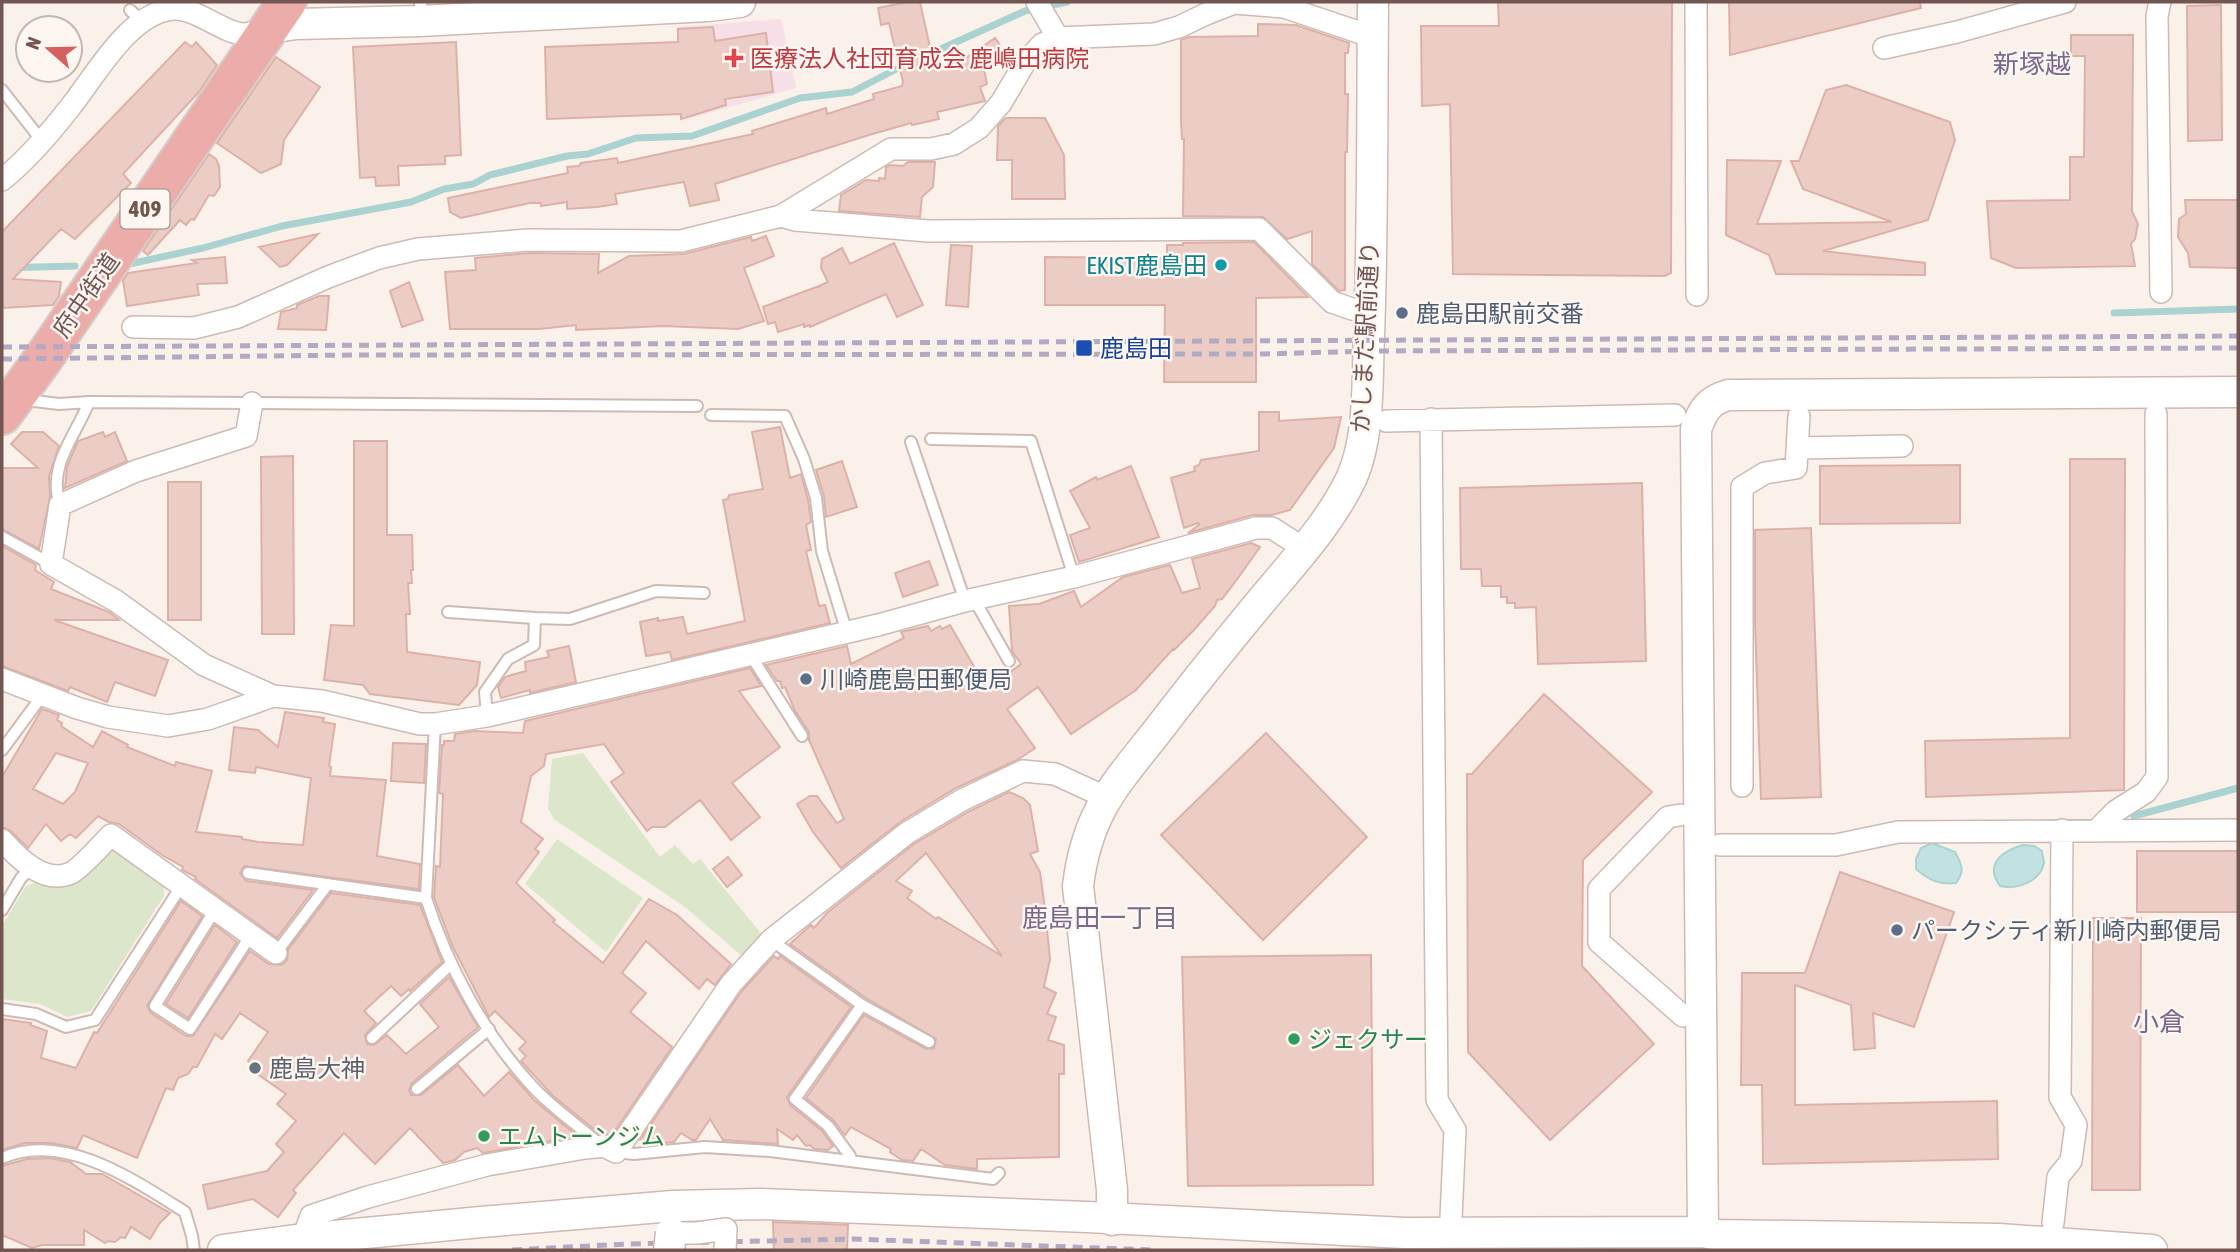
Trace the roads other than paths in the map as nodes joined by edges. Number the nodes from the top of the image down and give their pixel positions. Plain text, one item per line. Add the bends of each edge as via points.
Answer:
1 (740, 2) edge
2 (1037, 2) edge
3 (1373, 2) edge
4 (1696, 2) edge
5 (2065, 2) edge
6 (2160, 2) edge
7 (590, 6) edge
8 (421, 7) edge
9 (278, 15) edge
10 (1373, 37) junction
11 (1058, 38) junction
12 (1884, 48) dead end
13 (2, 90) edge
14 (43, 141) junction
15 (2, 180) edge
16 (781, 216) junction
17 (2161, 292) dead end
18 (1698, 295) dead end
19 (1370, 311) junction
20 (134, 327) dead end
21 (2238, 392) edge
22 (89, 402) junction
23 (252, 403) junction
24 (697, 406) dead end
25 (14, 407) edge
26 (2156, 414) dead end
27 (711, 415) dead end
28 (1675, 415) dead end
29 (1799, 416) dead end
30 (1431, 419) junction
31 (1386, 421) dead end
32 (931, 439) dead end
33 (911, 442) dead end
34 (1902, 446) dead end
35 (1798, 448) junction
36 (60, 505) junction
37 (2, 537) edge
38 (1305, 549) junction
39 (51, 564) junction
40 (1074, 577) junction
41 (704, 593) dead end
42 (970, 600) junction
43 (448, 612) dead end
44 (535, 618) junction
45 (846, 633) junction
46 (753, 654) junction
47 (1009, 661) dead end
48 (2, 679) edge
49 (42, 696) junction
50 (274, 696) junction
51 (487, 716) junction
52 (435, 724) junction
53 (802, 736) dead end
54 (2, 750) edge
55 (1742, 786) dead end
56 (1105, 797) junction
57 (1680, 815) dead end
58 (2062, 830) junction
59 (2238, 830) edge
60 (2096, 831) junction
61 (2, 840) edge
62 (1720, 845) dead end
63 (31, 868) junction
64 (248, 873) dead end
65 (328, 884) junction
66 (182, 885) junction
67 (426, 898) junction
68 (2, 910) edge
69 (215, 910) junction
70 (251, 935) junction
71 (771, 940) junction
72 (276, 953) joint
73 (451, 964) junction
74 (862, 1005) junction
75 (2, 1009) edge
76 (1683, 1016) dead end
77 (489, 1029) junction
78 (372, 1038) dead end
79 (929, 1042) dead end
80 (417, 1089) dead end
81 (610, 1149) junction
82 (2, 1158) edge
83 (851, 1160) junction
84 (999, 1173) dead end
85 (1100, 1218) junction
86 (1451, 1218) dead end
87 (2053, 1223) dead end
88 (671, 1230) edge
89 (1703, 1232) junction
90 (311, 1238) junction
91 (194, 1250) edge
92 (223, 1250) edge
93 (725, 1250) edge
94 (2152, 1250) edge

1 - 7 street
2 - 11 street
3 - 10 street, かしまだ駅前通り
4 - 18 street
5 - 12 street
6 - 17 street
7 - 8 street
8 - 9 street via 296,24
9 - 14 street via 242,34 175,8 137,16
9 - 25 highway, 府中街道 / 409
10 - 11 street via 1284,7 1234,3 1154,34
10 - 19 street, かしまだ駅前通り
11 - 16 street via 1042,44 1024,64 979,128 954,144 891,149
13 - 14 lane
14 - 15 street
16 - 19 street via 928,231 1259,229 1332,302
16 - 20 street via 681,242 528,240 418,249 328,277 238,317 194,328
19 - 38 street, かしまだ駅前通り via 1366,418 1359,459
21 - 89 street via 1728,396 1703,409 1696,429
22 - 23 lane
22 - 25 lane
22 - 36 lane via 58,464
23 - 24 lane
23 - 36 street via 246,436 136,471
26 - 60 street via 2157,777 2146,792
27 - 45 lane via 785,416 816,498 822,551
28 - 30 street
29 - 35 street
30 - 31 street
30 - 86 street via 1437,1100 1455,1130
32 - 40 lane via 1031,441
33 - 42 lane
34 - 35 street
35 - 55 street via 1796,468 1765,473 1742,486
36 - 39 street
37 - 39 lane
38 - 40 street via 1272,528 1256,528
38 - 56 street, かしまだ駅前通り
39 - 50 street via 116,601 204,665
40 - 42 street
41 - 44 lane via 656,592 570,619
42 - 45 street
42 - 47 lane
43 - 44 lane
44 - 51 lane via 534,645 508,659 485,692
45 - 46 street
46 - 51 street
46 - 53 lane
48 - 49 street
49 - 50 street via 108,717 168,726 208,719
49 - 54 lane
50 - 52 street
51 - 52 street
52 - 67 lane
56 - 71 street via 1055,774 1023,771 1006,778 907,833
56 - 85 street, かしまだ駅前通り via 1088,833 1078,886 1112,1190
57 - 76 street via 1668,817 1599,889 1599,929 1600,942
58 - 60 street
58 - 62 street via 1898,832 1836,845
58 - 87 street via 2060,1097 2076,1125 2071,1161 2058,1177
59 - 60 street
61 - 63 street
63 - 66 street via 52,876 72,873 111,835
63 - 68 lane
64 - 65 lane
65 - 67 lane
65 - 72 lane
66 - 69 street
66 - 75 lane via 95,1020 66,1027 36,1014
67 - 73 lane
69 - 70 street
69 - 70 lane via 155,1006 190,1029
70 - 72 street
71 - 74 lane
71 - 81 street via 731,984
73 - 77 lane
73 - 78 lane
74 - 79 lane
74 - 83 lane via 795,1099 828,1126
77 - 80 lane
77 - 81 lane via 533,1088
81 - 83 lane via 634,1154 705,1147
81 - 90 street via 487,1165 368,1197 311,1216
82 - 91 lane via 44,1149 120,1171 185,1212
83 - 84 lane via 968,1177 993,1179
85 - 88 street via 761,1204
85 - 89 street via 1405,1233
88 - 90 street
88 - 93 street, bridge via 726,1229
89 - 94 street via 1999,1239
90 - 92 street

